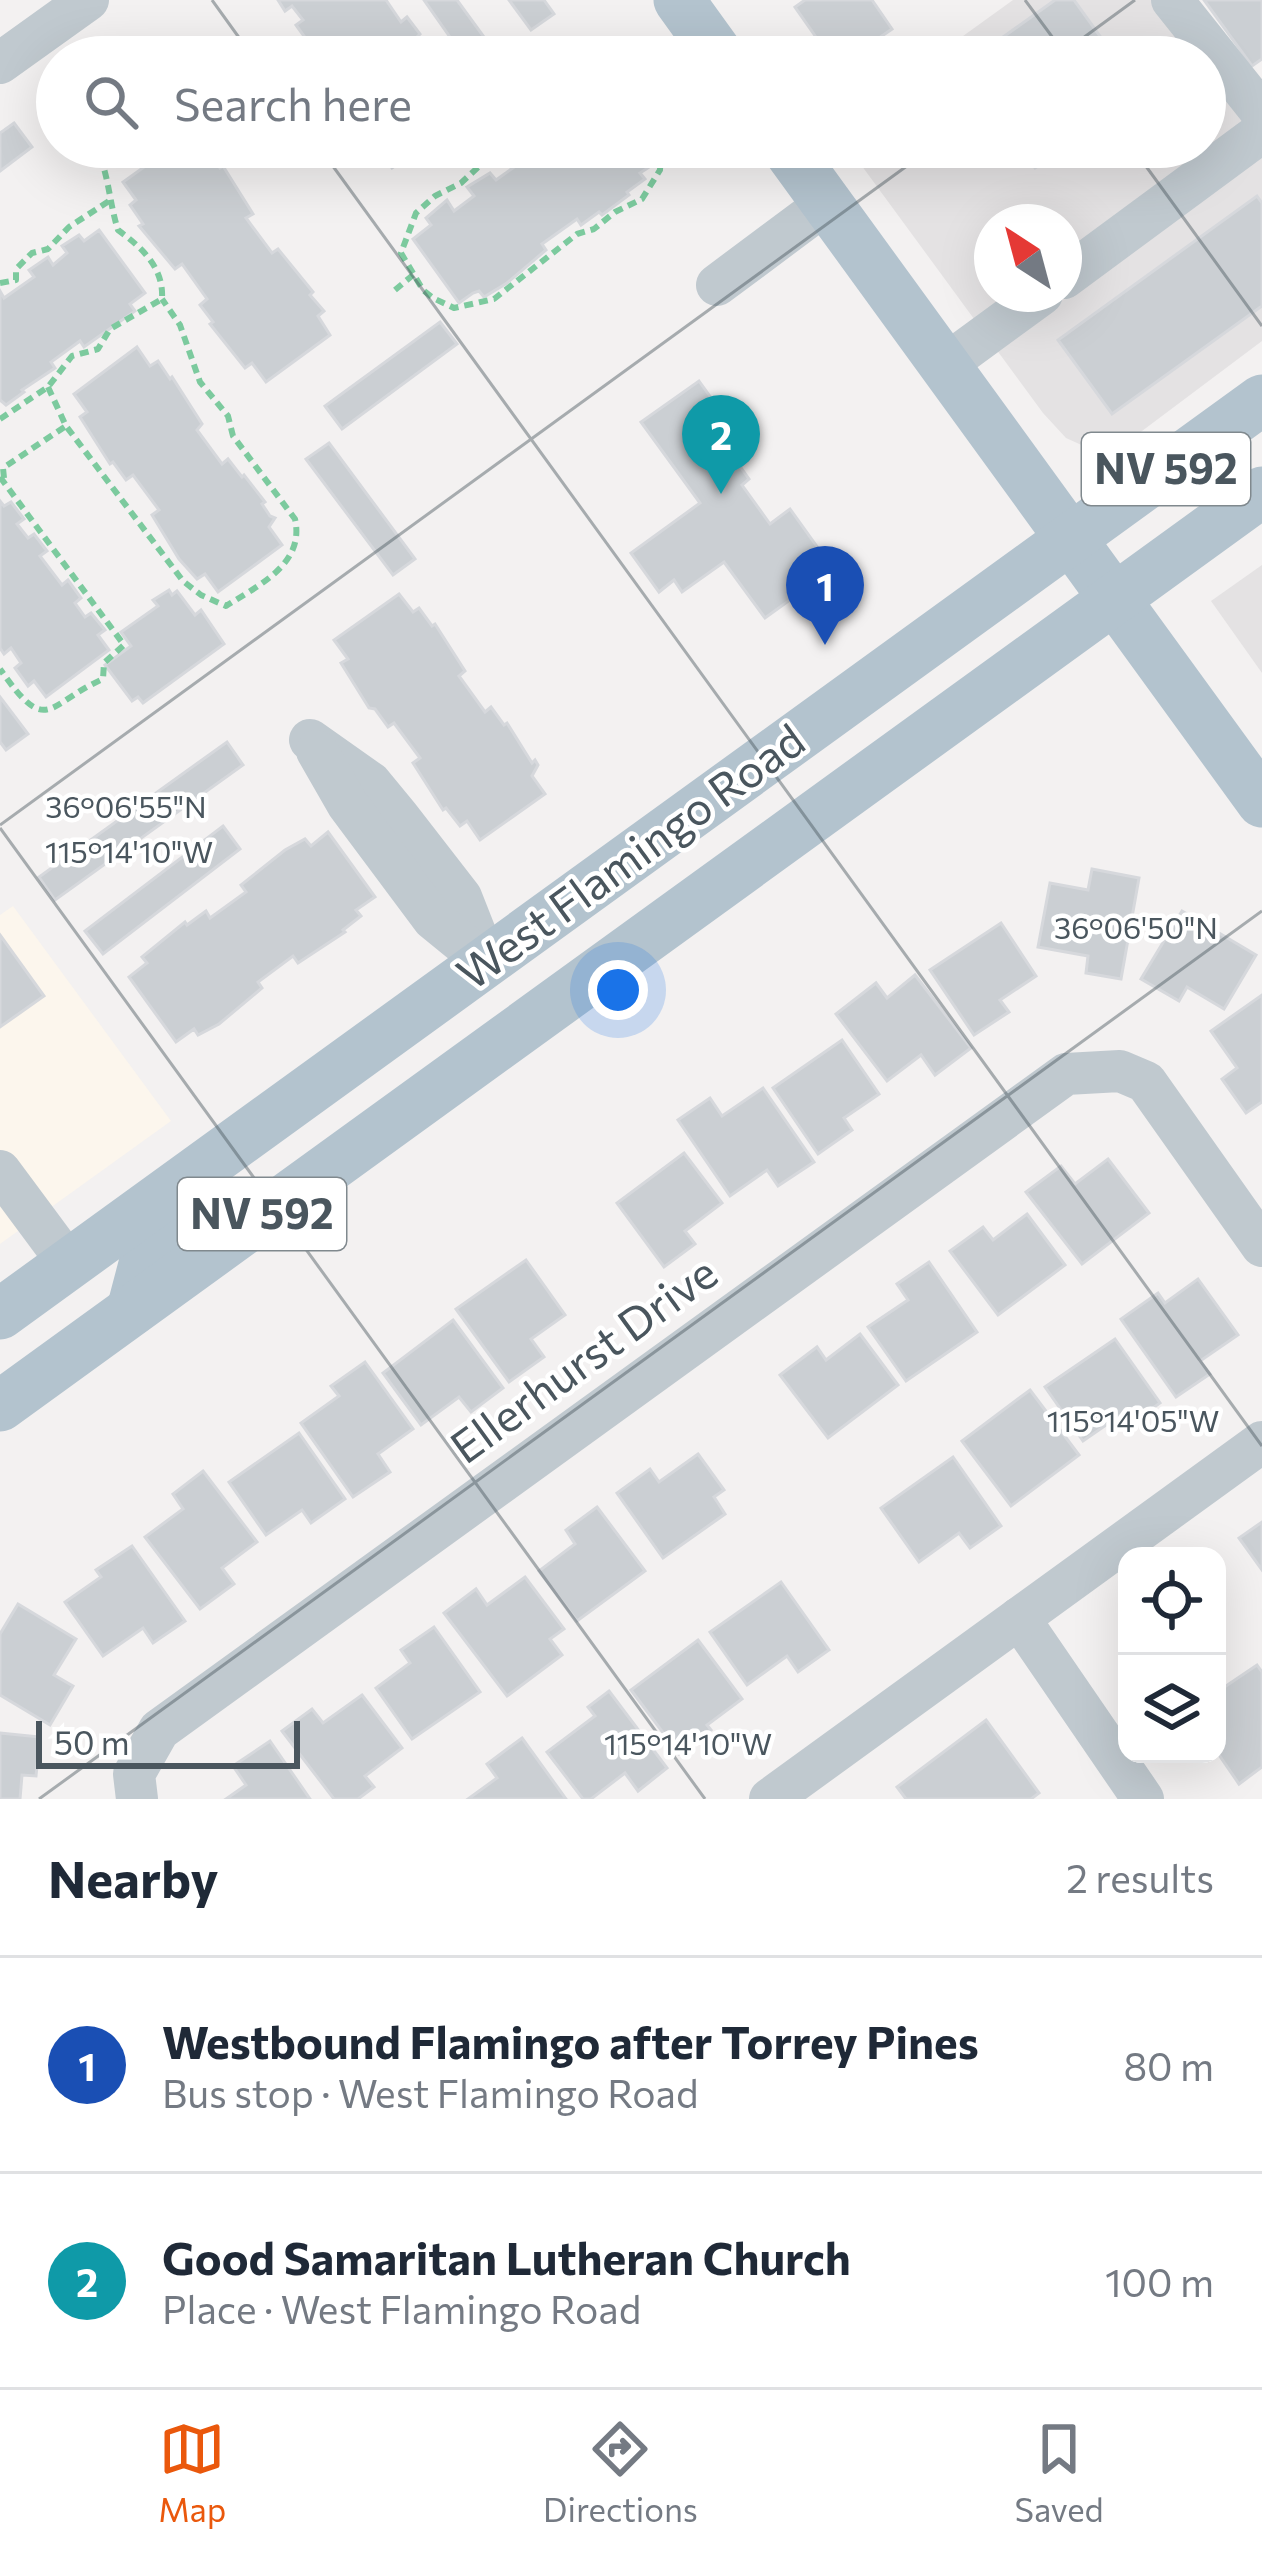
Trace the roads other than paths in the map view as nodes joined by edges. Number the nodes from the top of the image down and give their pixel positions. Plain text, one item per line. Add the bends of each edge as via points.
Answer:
1 (88, 0) edge
2 (679, 0) edge
3 (1172, 0) edge
4 (38, 36) edge
5 (705, 36) edge
6 (1201, 36) edge
7 (36, 37) edge
8 (0, 63) edge
9 (1226, 68) edge
10 (1262, 113) edge
11 (1262, 132) edge
12 (1226, 159) edge
13 (801, 168) edge
14 (1213, 168) edge
15 (826, 202) junction
16 (1082, 265) edge
17 (717, 284) dead end
18 (1017, 312) edge
19 (945, 365) junction
20 (1262, 400) edge
21 (1262, 492) edge
22 (1071, 538) junction
23 (1114, 598) junction
24 (1262, 802) edge
25 (487, 963) junction
26 (0, 1171) edge
27 (193, 1174) junction
28 (261, 1215) junction
29 (1262, 1246) edge
30 (69, 1264) junction
31 (132, 1310) junction
32 (0, 1314) edge
33 (0, 1406) edge
34 (1262, 1442) edge
35 (1019, 1618) junction
36 (135, 1786) edge
37 (770, 1799) edge
38 (1142, 1799) edge

1 - 4 street
2 - 5 main road
3 - 6 street
7 - 8 street
9 - 10 street
11 - 12 street
13 - 15 main road
14 - 16 street
15 - 17 street
15 - 19 main road
18 - 19 street
19 - 22 main road
20 - 22 main road, West Flamingo Road / NV 592
21 - 23 main road, West Flamingo Road / NV 592
22 - 23 main road
22 - 25 main road, West Flamingo Road / NV 592
23 - 24 main road
23 - 28 main road, West Flamingo Road / NV 592
25 - 25 street via 461,897 371,783 310,740 433,919
25 - 27 main road, West Flamingo Road / NV 592
25 - 28 main road via 405,1063 265,1167 252,1185
26 - 30 street
27 - 30 main road, West Flamingo Road / NV 592
27 - 31 main road via 195,1209 147,1252
28 - 31 main road, West Flamingo Road / NV 592
29 - 36 street, Ellerhurst Drive via 1146,1082 1120,1071 1066,1074 159,1730
30 - 32 main road, West Flamingo Road / NV 592
31 - 33 main road, West Flamingo Road / NV 592
34 - 35 street
35 - 37 street
35 - 38 street

